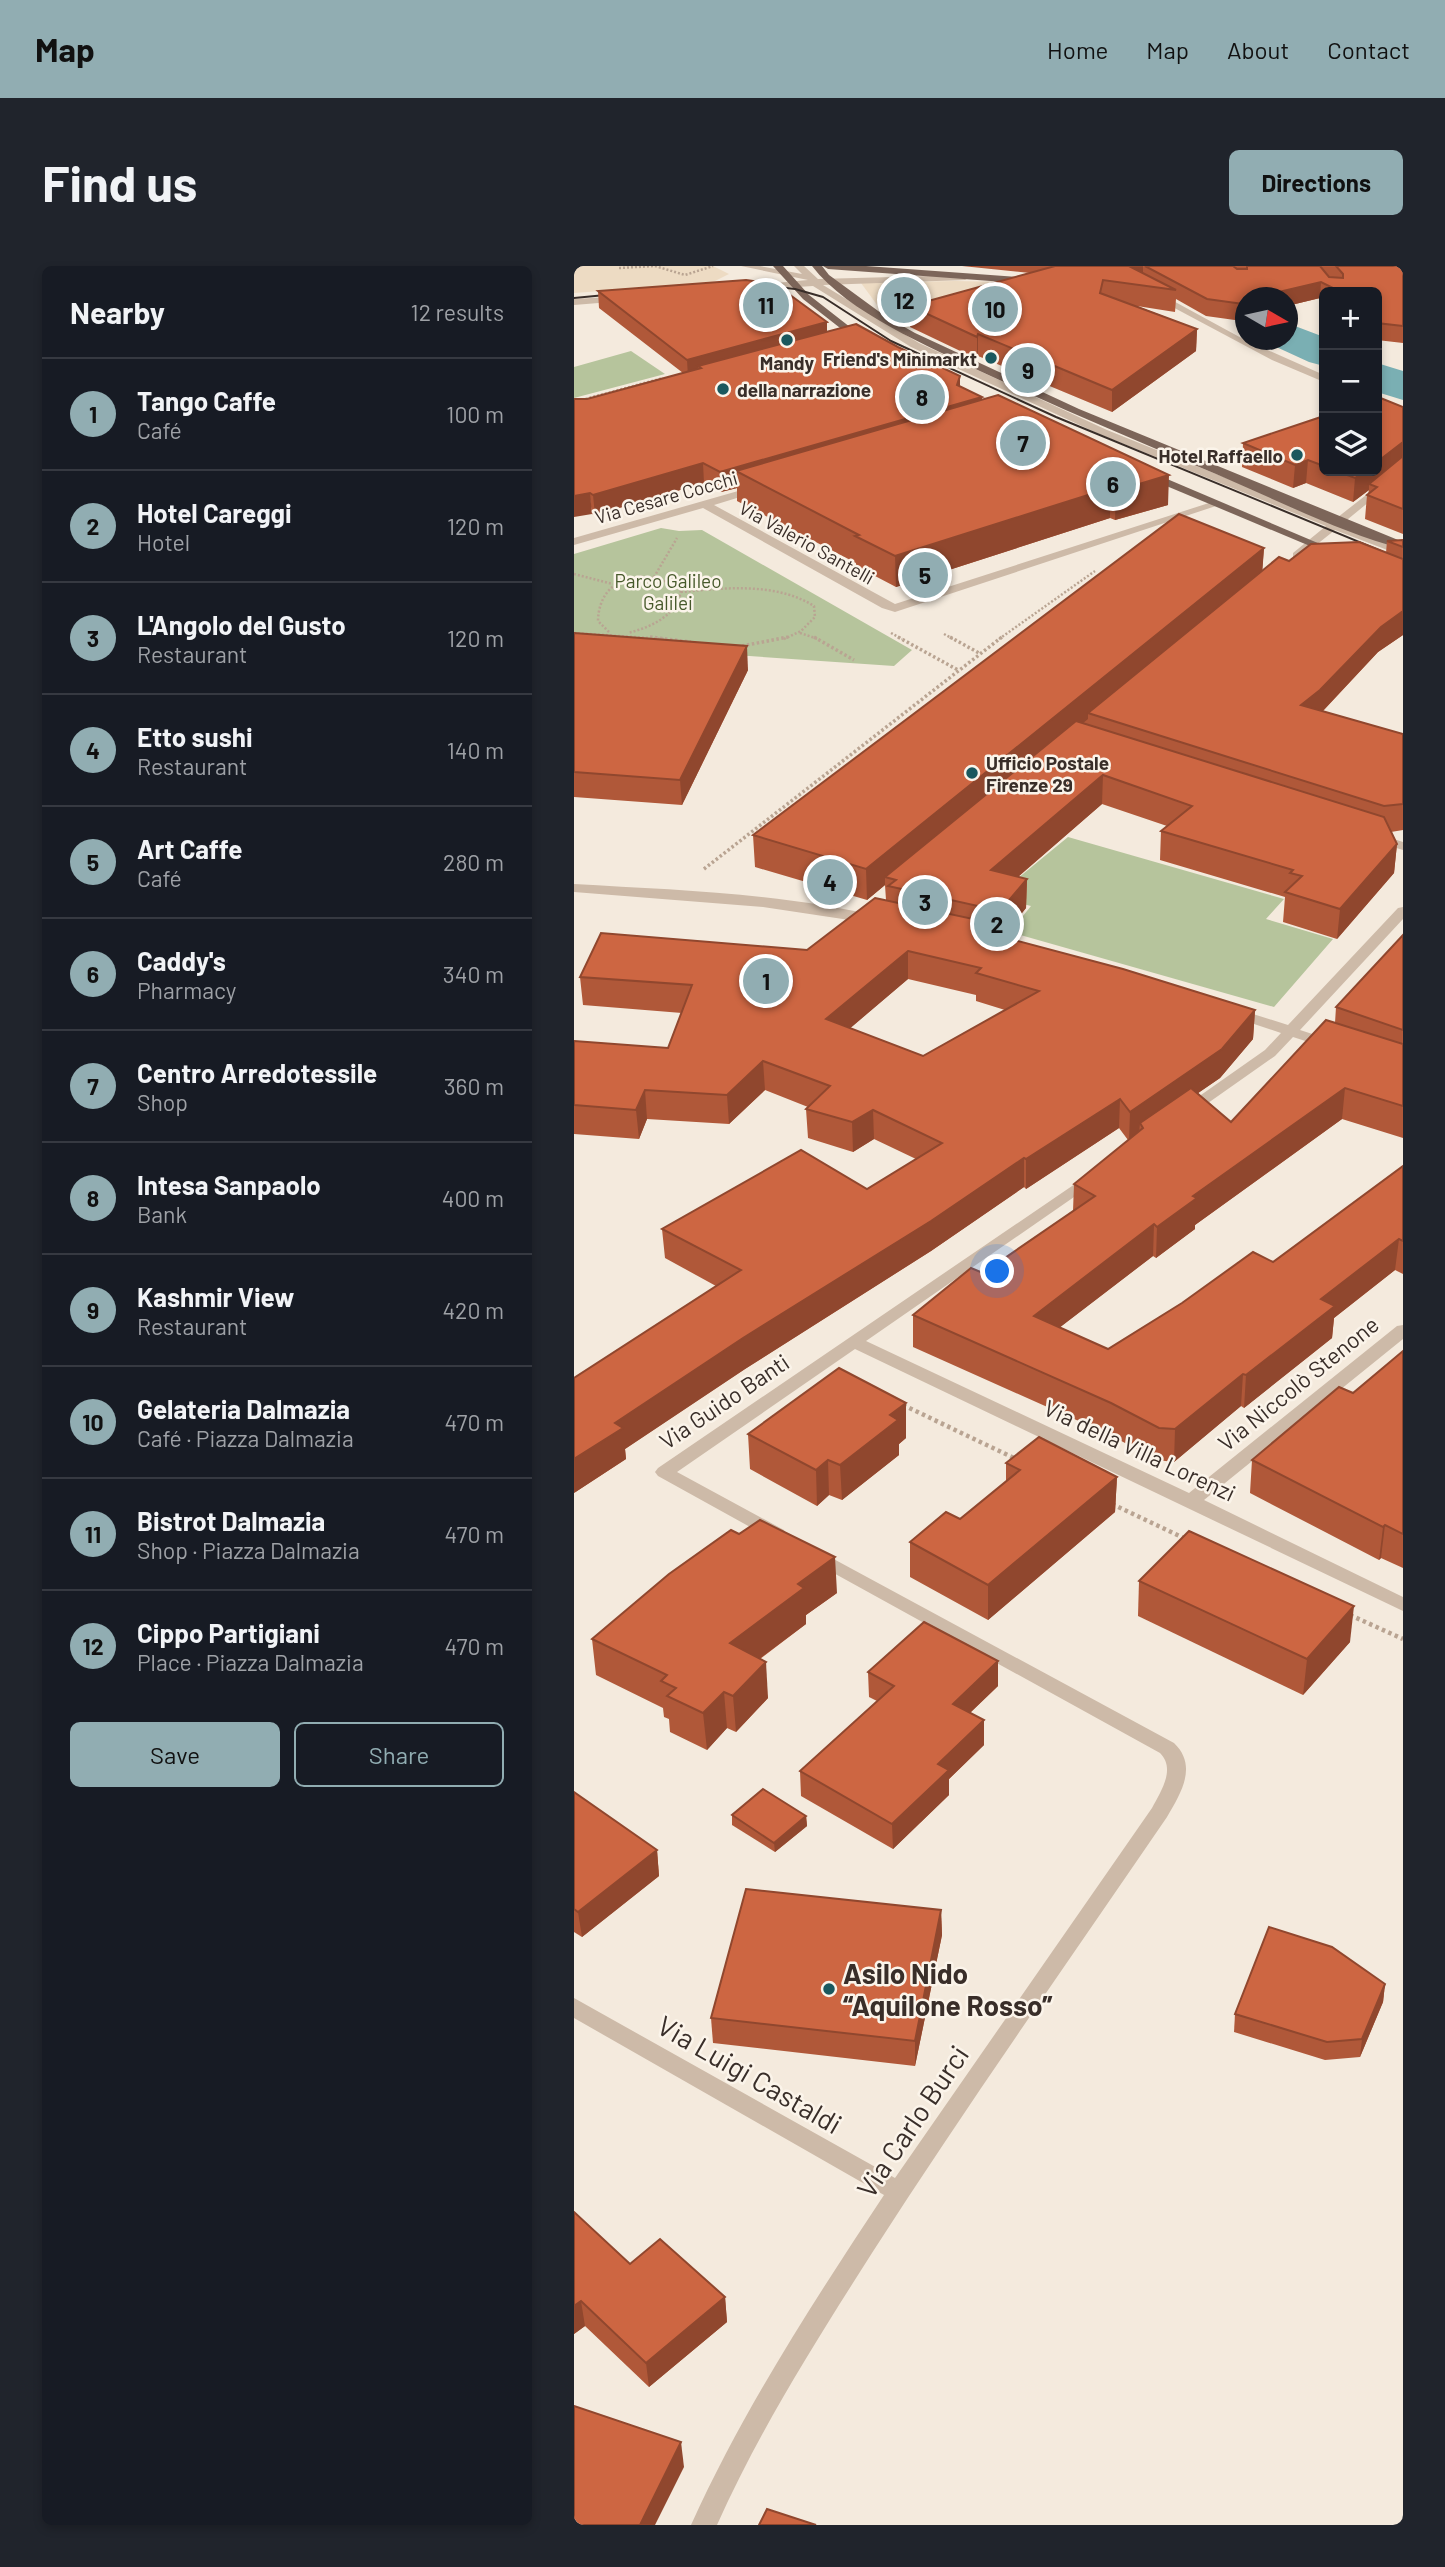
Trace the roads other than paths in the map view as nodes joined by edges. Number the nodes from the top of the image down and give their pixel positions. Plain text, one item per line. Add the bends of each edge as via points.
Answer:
1 (778, 266) edge
2 (799, 266) edge
3 (817, 266) edge
4 (828, 266) edge
5 (754, 267) edge
6 (784, 275) junction
7 (965, 277) junction
8 (746, 278) edge
9 (812, 280) junction
10 (830, 280) junction
11 (1042, 281) edge
12 (794, 285) junction
13 (750, 289) edge
14 (1149, 291) edge
15 (638, 297) edge
16 (574, 302) edge
17 (890, 328) junction
18 (858, 337) junction
19 (844, 341) edge
20 (871, 346) edge
21 (1319, 377) edge
22 (1403, 469) edge
23 (1143, 473) edge
24 (770, 485) edge
25 (704, 504) junction
26 (1216, 504) junction
27 (1336, 524) junction
28 (576, 540) edge
29 (1311, 544) junction
30 (1403, 546) edge
31 (1403, 553) edge
32 (1346, 557) edge
33 (1286, 564) edge
34 (1364, 834) edge
35 (1403, 846) edge
36 (574, 888) edge
37 (873, 905) edge
38 (1403, 911) edge
39 (861, 916) junction
40 (889, 922) edge
41 (1220, 1009) edge
42 (1292, 1031) junction
43 (1349, 1050) edge
44 (1169, 1124) edge
45 (1113, 1163) edge
46 (1403, 1330) edge
47 (854, 1342) junction
48 (1191, 1501) junction
49 (1403, 1605) edge
50 (1177, 1758) joint
51 (574, 2007) edge
52 (898, 2191) junction
53 (704, 2525) edge

1 - 6 main road
2 - 9 street
3 - 10 main road
4 - 7 main road
5 - 6 street
5 - 8 street
6 - 9 street
6 - 12 main road
7 - 10 street
7 - 11 main road
9 - 10 street
9 - 12 street
9 - 17 street
10 - 17 main road
12 - 13 street
12 - 18 main road
14 - 21 street
15 - 16 street
17 - 18 street
17 - 27 street via 1103,432
18 - 19 street
18 - 20 main road
22 - 27 street
23 - 26 main road
24 - 25 street, Via Cesare Cocchi
25 - 26 street, Via Valerio Santelli via 895,608
25 - 28 street, Via Cesare Cocchi
26 - 29 main road
27 - 29 street
27 - 30 main road
27 - 31 street
29 - 32 main road
29 - 33 street
34 - 35 street
36 - 39 street via 791,904
37 - 39 street
38 - 42 street
39 - 40 street
41 - 42 street
42 - 43 street
42 - 44 street via 1270,1053
45 - 47 street, Via Guido Banti
46 - 48 street, Via Niccolò Stenone
47 - 48 street, Via della Villa Lorenzi
47 - 50 street, Via Guido Banti via 664,1472 1157,1742
48 - 49 street, Via della Villa Lorenzi
50 - 52 street, Via Carlo Burci via 1175,1781 1160,1812
51 - 52 street, Via Luigi Castaldi
52 - 53 street, Via Carlo Burci via 798,2349 724,2480

